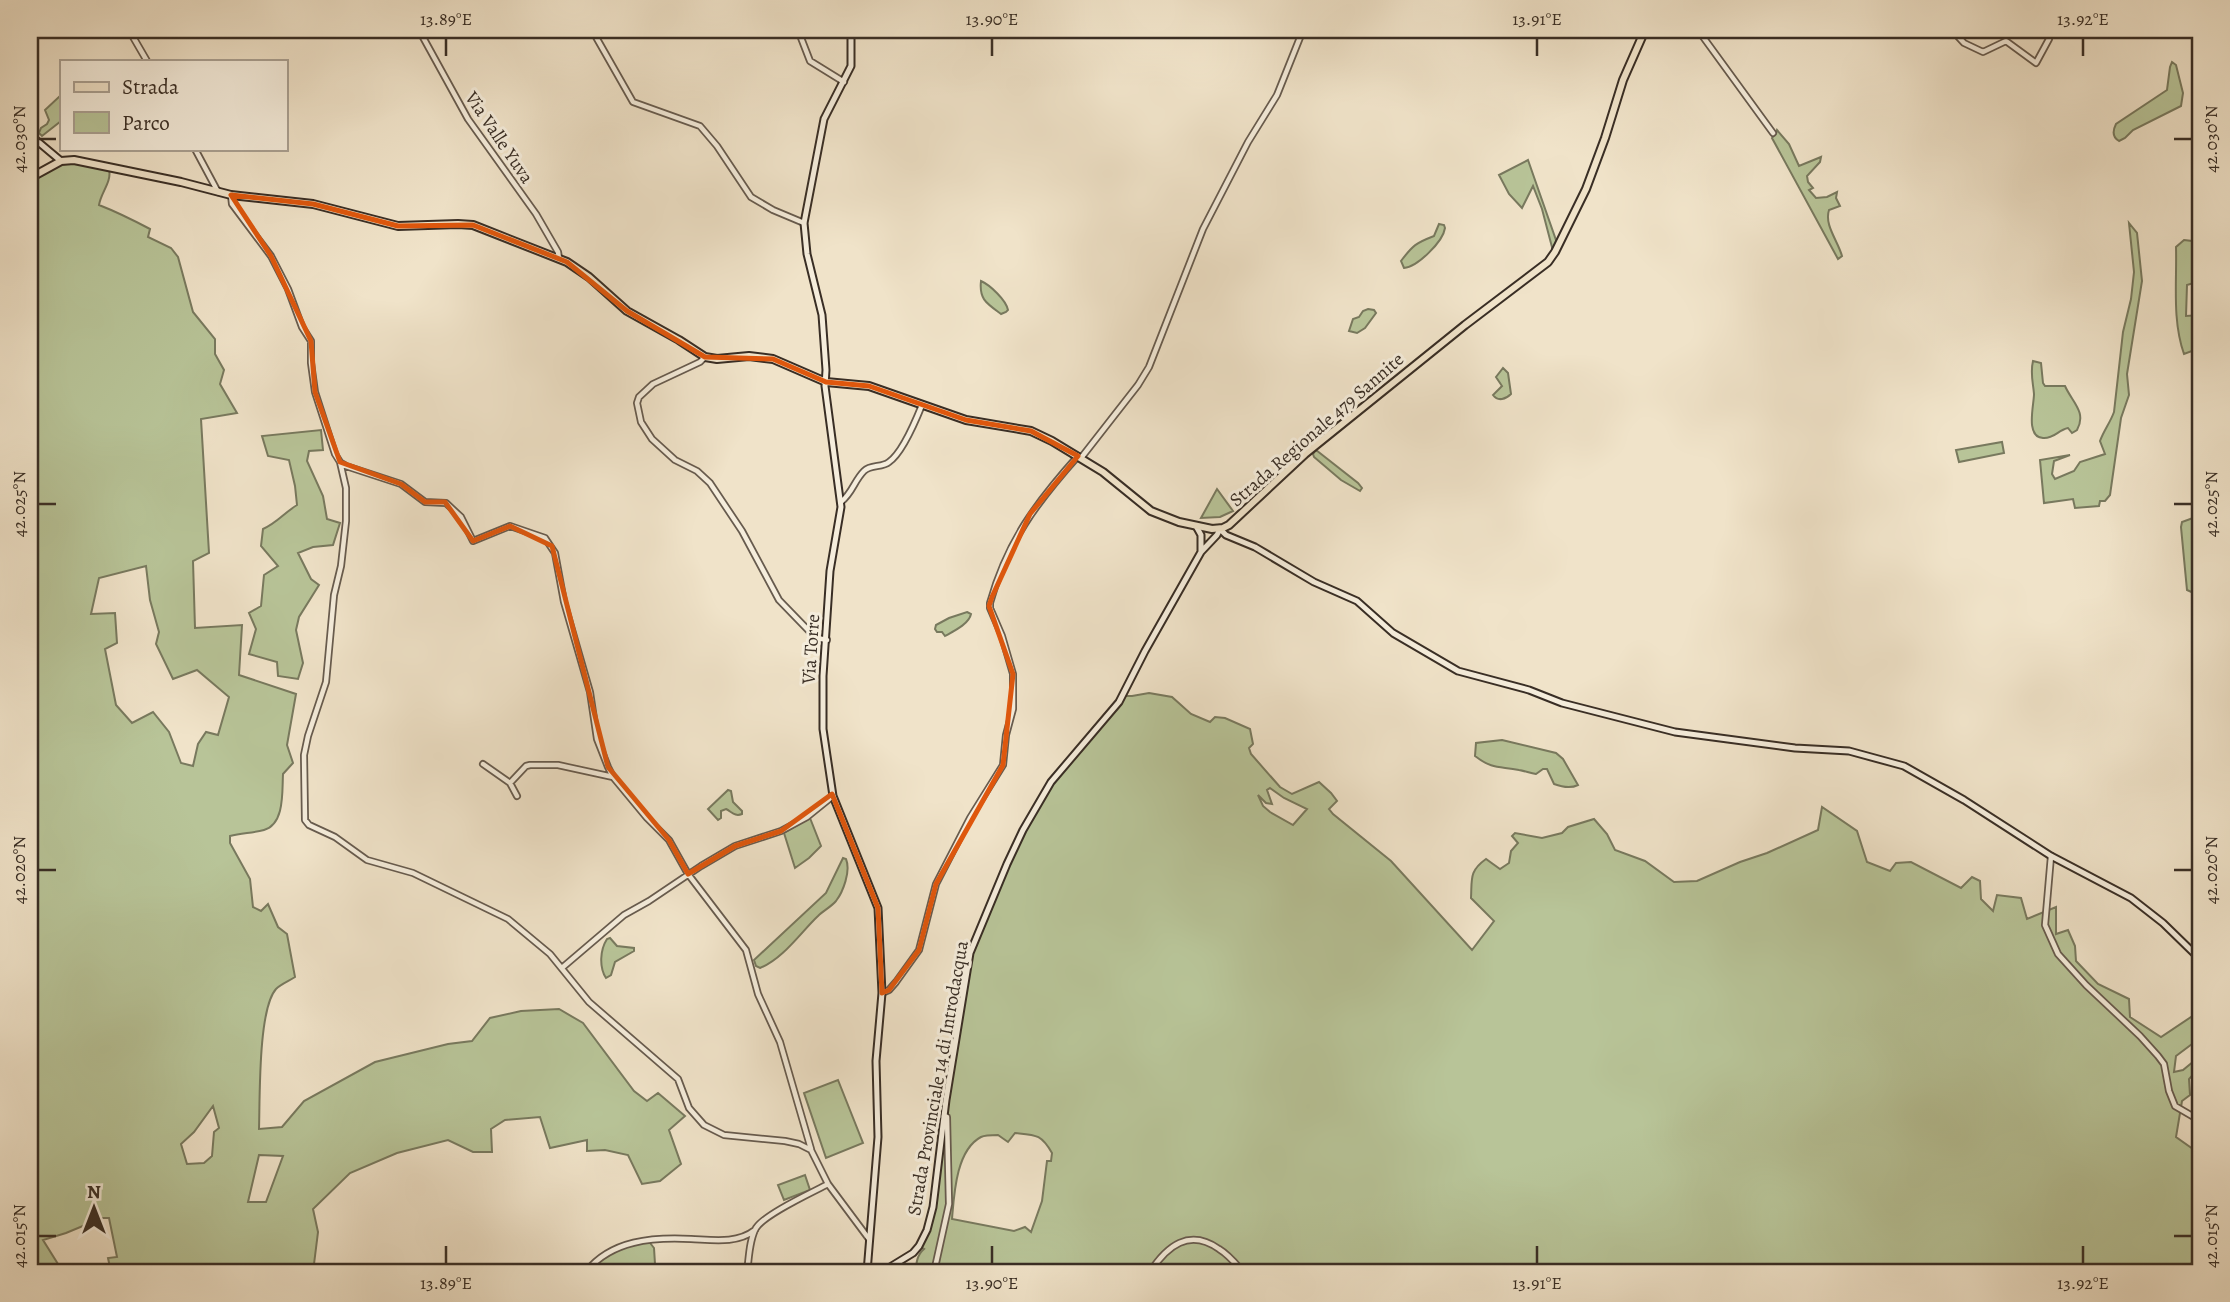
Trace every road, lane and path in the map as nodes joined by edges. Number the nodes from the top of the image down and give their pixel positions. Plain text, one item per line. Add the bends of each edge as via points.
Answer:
1 (129, 30) edge
2 (419, 30) edge
3 (592, 30) edge
4 (798, 30) edge
5 (850, 30) edge
6 (1303, 30) edge
7 (1646, 30) edge
8 (1698, 30) edge
9 (1952, 30) edge
10 (2049, 30) edge
11 (147, 60) edge
12 (844, 82) junction
13 (1773, 133) dead end
14 (30, 135) edge
15 (196, 150) edge
16 (61, 161) junction
17 (30, 178) edge
18 (218, 192) junction
19 (231, 195) junction
20 (804, 223) junction
21 (559, 258) junction
22 (705, 357) junction
23 (826, 382) junction
24 (922, 405) junction
25 (1079, 457) junction
26 (340, 462) junction
27 (841, 502) junction
28 (1196, 526) junction
29 (1220, 529) junction
30 (1201, 552) junction
31 (827, 640) junction
32 (483, 764) dead end
33 (613, 777) junction
34 (510, 783) junction
35 (517, 796) dead end
36 (833, 796) junction
37 (2051, 856) junction
38 (688, 874) junction
39 (2200, 959) edge
40 (563, 967) junction
41 (882, 993) junction
42 (944, 1116) junction
43 (2200, 1136) edge
44 (811, 1150) junction
45 (828, 1184) junction
46 (755, 1230) junction
47 (869, 1240) junction
48 (586, 1272) edge
49 (747, 1272) edge
50 (867, 1272) edge
51 (882, 1272) edge
52 (934, 1272) edge
53 (1150, 1272) edge
54 (1244, 1272) edge

1 - 11 street
2 - 21 street, Via Valle Yuva via 468,119 536,214
3 - 20 street via 633,102 700,126 751,197
4 - 12 street via 810,61
5 - 12 main road, Via Torre via 851,66
6 - 25 street via 1277,95 1203,229 1149,367
7 - 29 main road, Strada Regionale 479 Sannite via 1623,80 1586,188 1548,262 1305,454
8 - 13 street
9 - 10 street via 1964,43 1983,52 2006,41 2036,63
12 - 20 main road, Via Torre via 824,119
14 - 16 main road
15 - 18 street
16 - 17 main road
16 - 18 main road via 101,164
18 - 19 main road
19 - 21 main road via 313,204 398,226 473,225
19 - 26 street via 232,204 271,256 311,341 316,392
20 - 23 main road, Via Torre via 822,315
21 - 22 main road via 627,311
22 - 23 main road, Strada Regionale 479 Sannite via 765,357
22 - 31 street via 653,384 639,397 641,422 675,460 710,483 779,600 817,638
23 - 24 main road, Strada Regionale 479 Sannite via 869,386
23 - 27 main road, Via Torre
24 - 25 main road, Strada Regionale 479 Sannite via 966,420 1031,431
24 - 27 street via 892,459 863,472
25 - 28 main road, Strada Regionale 479 Sannite via 1151,511
25 - 41 street via 1030,514 1007,553 990,603 1013,674 1014,704 1003,765 936,884 919,950
26 - 33 street via 401,484 425,502 446,503 461,517 473,541 510,526 548,541 558,560 597,739
26 - 40 street via 346,488 345,529 326,682 304,755 305,820 367,860 413,873 494,911
27 - 31 main road, Via Torre via 830,571
28 - 29 main road, Strada Regionale 479 Sannite
28 - 30 main road
29 - 30 main road, Strada Provinciale 14 di Introdacqua
29 - 37 main road via 1357,601 1393,634 1458,671 1562,704 1675,732 1847,751 1897,764
30 - 42 main road, Strada Provinciale 14 di Introdacqua via 1119,702 1051,782 1007,864 971,953
31 - 36 main road, Via Torre via 822,712
32 - 34 street
33 - 34 street via 558,765 530,765
33 - 38 street via 669,840
34 - 35 street
36 - 38 street via 781,831 736,846
36 - 41 main road, Via Torre via 878,908
37 - 39 main road via 2131,898
37 - 43 street via 2045,925 2058,954 2158,1056 2175,1106 2199,1120
38 - 40 street via 624,915
38 - 44 street via 746,950 758,994 780,1042
40 - 44 street via 589,1002 678,1079 689,1108 704,1125 724,1135 785,1141
41 - 47 main road, Via Torre via 876,1061 878,1137
42 - 51 main road, Strada Provinciale 14 di Introdacqua via 927,1230 913,1253
42 - 52 street via 948,1204
44 - 45 street
45 - 46 street via 775,1213
45 - 47 street
46 - 48 street via 730,1240 637,1241 598,1258
46 - 49 street
47 - 50 main road, Via Torre
53 - 54 street via 1169,1248 1193,1240 1216,1246

